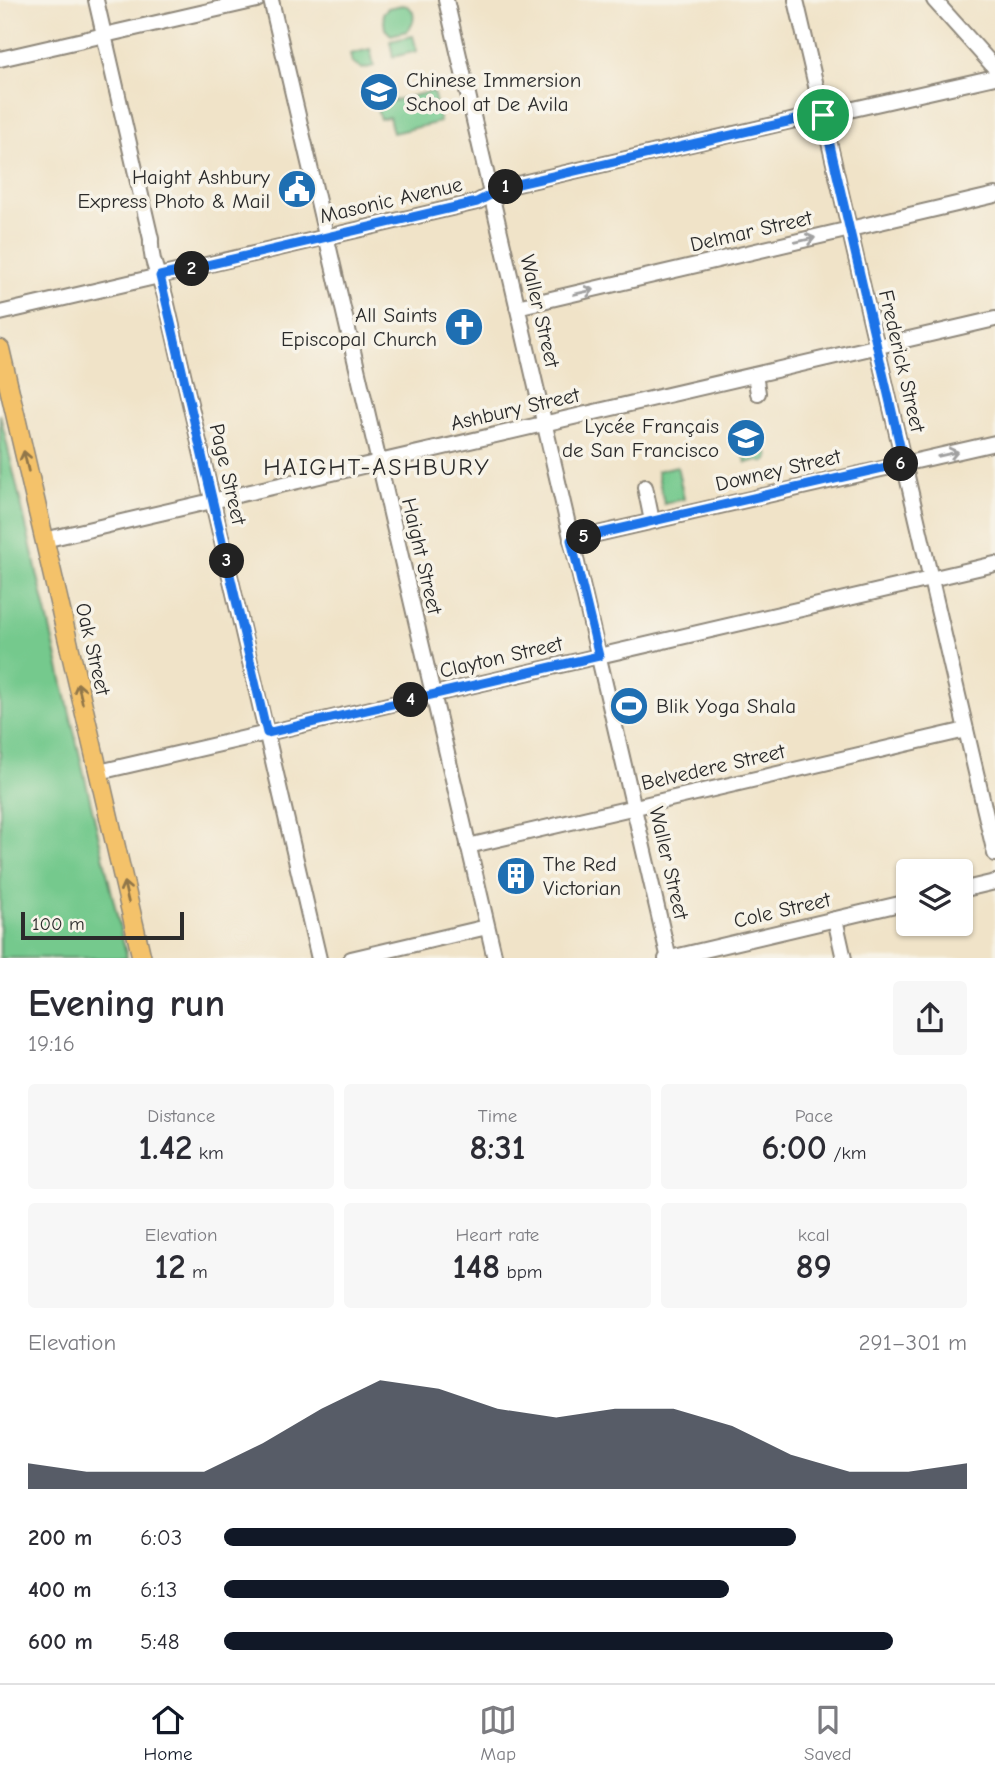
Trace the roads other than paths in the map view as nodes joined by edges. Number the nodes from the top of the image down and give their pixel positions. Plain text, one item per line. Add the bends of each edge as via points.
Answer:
1 (96, 0) edge
2 (257, 0) edge
3 (271, 0) edge
4 (446, 0) edge
5 (796, 0) edge
6 (934, 0) edge
7 (104, 36) junction
8 (0, 60) edge
9 (995, 68) edge
10 (995, 77) edge
11 (823, 115) junction
12 (491, 194) junction
13 (995, 195) edge
14 (850, 229) junction
15 (326, 237) junction
16 (160, 276) junction
17 (517, 307) junction
18 (0, 313) edge
19 (995, 319) edge
20 (877, 346) junction
21 (0, 349) edge
22 (755, 375) junction
23 (758, 393) dead end
24 (544, 424) junction
25 (995, 443) edge
26 (379, 462) junction
27 (904, 463) junction
28 (645, 487) dead end
29 (212, 501) junction
30 (652, 521) junction
31 (44, 540) junction
32 (571, 540) junction
33 (995, 564) edge
34 (931, 579) junction
35 (599, 656) junction
36 (433, 694) junction
37 (966, 730) junction
38 (267, 733) junction
39 (99, 772) junction
40 (634, 807) junction
41 (468, 846) junction
42 (995, 854) edge
43 (995, 882) edge
44 (973, 887) edge
45 (896, 905) edge
46 (835, 919) junction
47 (487, 926) junction
48 (142, 958) edge
49 (319, 958) edge
50 (351, 958) edge
51 (495, 958) edge
52 (668, 958) edge
53 (844, 958) edge

1 - 7 street, Page Street
2 - 7 street
3 - 15 street, Haight Street
4 - 12 street, Waller Street
5 - 11 street, Frederick Street
6 - 9 street
7 - 8 street
7 - 16 street, Page Street via 151,239 151,258
10 - 11 street, Masonic Avenue
11 - 12 street, Masonic Avenue via 505,187
11 - 14 street, Frederick Street
12 - 15 street, Masonic Avenue via 477,202
12 - 17 street, Waller Street
13 - 14 street, Delmar Street
17 -> 14 street, Delmar Street
14 - 20 street, Frederick Street
15 - 16 street, Masonic Avenue
15 - 26 street, Haight Street
16 - 18 street, Masonic Avenue
16 - 29 street, Page Street
17 - 24 street, Waller Street
19 - 20 street, Ashbury Street
20 - 22 street, Ashbury Street
20 - 27 street, Frederick Street
31 -> 21 main road, Oak Street
22 - 23 street
22 - 24 street, Ashbury Street
24 - 26 street, Ashbury Street
24 - 32 street, Waller Street
27 -> 25 street, Downey Street
26 - 29 street, Ashbury Street
26 - 36 street, Haight Street
27 - 30 street, Downey Street
27 - 34 street, Frederick Street
28 - 30 street
29 - 31 street, Ashbury Street
29 - 38 street, Page Street
30 - 32 street, Downey Street
39 -> 31 main road, Oak Street
32 - 35 street, Waller Street
33 - 34 street, Clayton Street
34 - 35 street, Clayton Street
34 - 37 street, Frederick Street
35 - 36 street, Clayton Street
35 - 40 street, Waller Street
36 - 38 street, Clayton Street
36 - 41 street, Haight Street
37 - 40 street, Belvedere Street
37 - 42 street, Frederick Street
38 - 39 street, Clayton Street
38 - 49 street, Page Street
48 -> 39 main road, Oak Street
40 - 41 street, Belvedere Street
40 - 52 street, Waller Street
41 - 47 street, Haight Street
43 - 44 street
45 - 46 street, Cole Street
46 - 52 street, Cole Street
46 - 53 street
47 - 50 street
47 - 51 street, Haight Street

